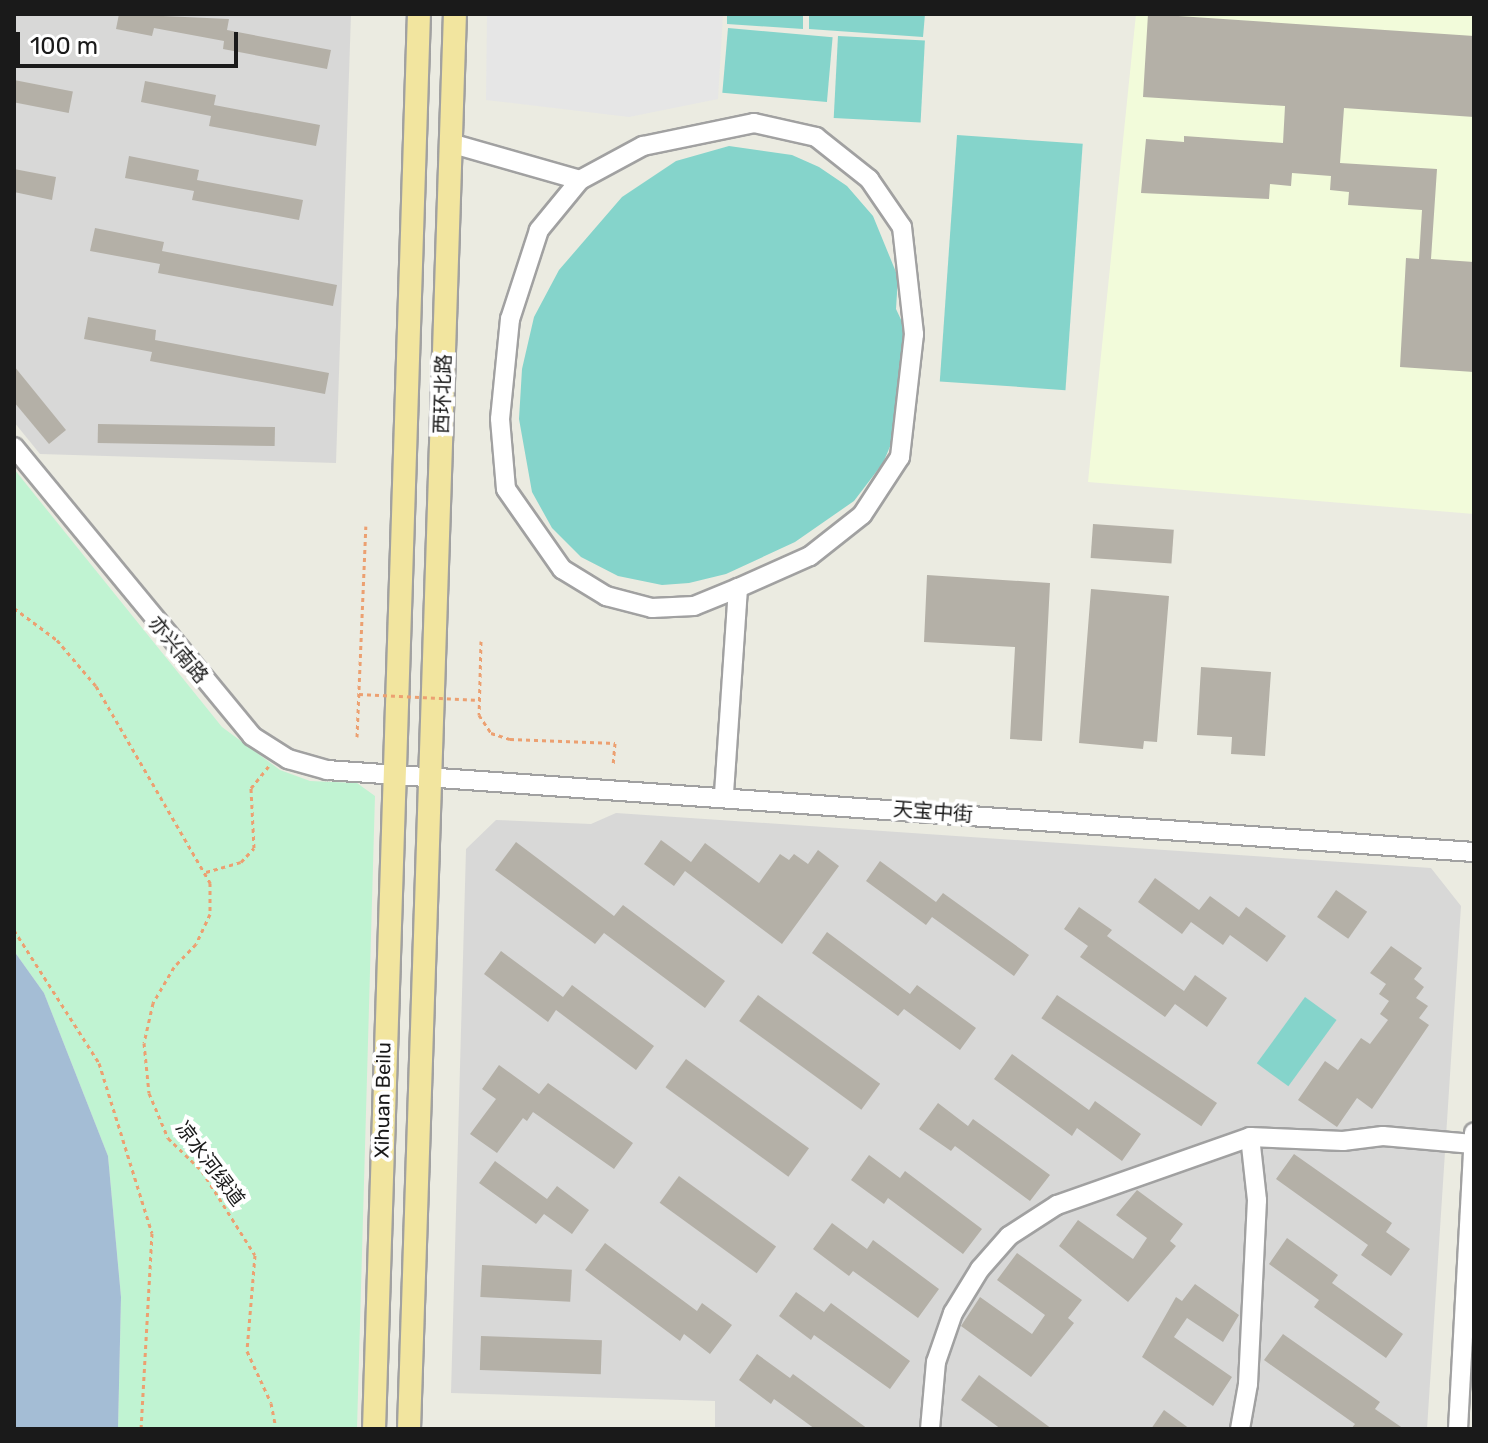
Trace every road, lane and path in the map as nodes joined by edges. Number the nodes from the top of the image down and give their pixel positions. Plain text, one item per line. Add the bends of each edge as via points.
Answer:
1 (419, 14) edge
2 (455, 14) edge
3 (450, 143) junction
4 (580, 180) junction
5 (14, 447) edge
6 (366, 526) dead end
7 (738, 588) junction
8 (14, 608) edge
9 (481, 641) dead end
10 (359, 694) junction
11 (480, 700) junction
12 (357, 737) dead end
13 (278, 753) junction
14 (613, 765) dead end
15 (391, 771) junction
16 (433, 775) junction
17 (724, 796) junction
18 (1474, 852) edge
19 (204, 872) junction
20 (14, 930) edge
21 (1474, 1132) edge
22 (1250, 1137) junction
23 (1473, 1144) edge
24 (1468, 1363) edge
25 (141, 1429) edge
26 (276, 1429) edge
27 (374, 1429) edge
28 (409, 1429) edge
29 (930, 1429) edge
30 (1240, 1429) edge
31 (1458, 1429) edge

1 - 15 main road, 西环北路
2 - 3 main road, 西环北路
3 - 4 street
3 - 16 main road, 西环北路
4 - 7 street via 539,230 510,319 500,419 506,489 562,569 606,596 652,608 694,606
4 - 7 street via 643,146 754,123 816,137 869,179 902,227 914,334 900,457 862,515 810,556
5 - 13 street, 亦兴南路 via 193,670 252,736
6 - 10 path
7 - 17 street
8 - 19 path, 凉水河绿道 via 57,640 96,686
9 - 11 path
10 - 11 path, bridge
10 - 12 path
11 - 14 path via 483,725 500,737 615,743
13 - 15 street, 亦兴南路 via 327,770
13 - 19 path via 251,788 254,848 241,862
15 - 16 street, 天宝中街
15 - 27 main road, Xihuan Beilu
16 - 17 street, 天宝中街
16 - 28 main road, Xihuan Beilu
17 - 18 street, 天宝中街
19 - 26 path, 凉水河绿道 via 210,883 210,914 196,944 174,967 153,1003 144,1043 149,1093 168,1138 202,1171 255,1255 247,1351 271,1403
20 - 25 path via 99,1063 152,1233
21 - 23 street
22 - 23 street via 1343,1141 1383,1136
22 - 29 street via 1057,1205 1009,1236 980,1269 953,1313 936,1362
22 - 30 street via 1257,1200 1248,1384
23 - 24 street
24 - 31 street

